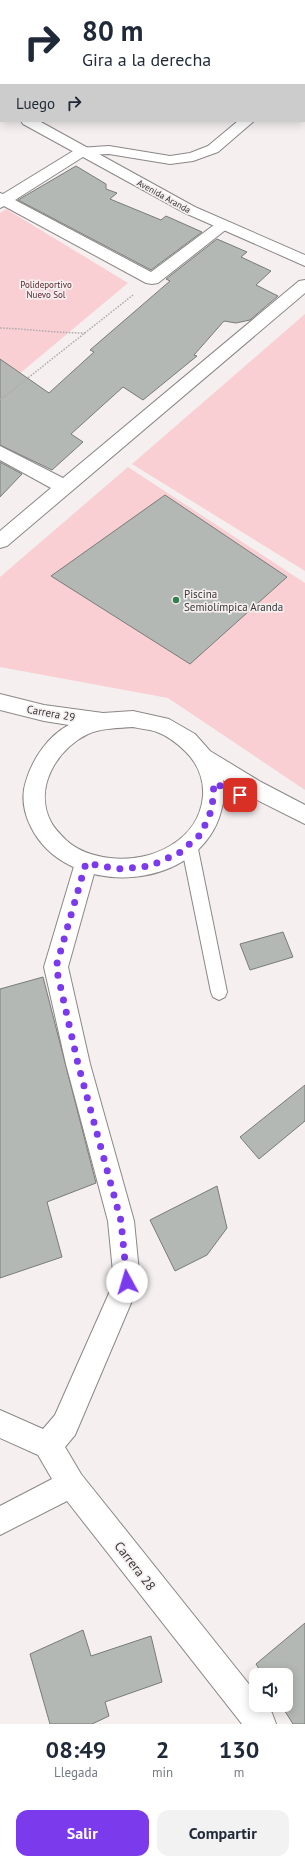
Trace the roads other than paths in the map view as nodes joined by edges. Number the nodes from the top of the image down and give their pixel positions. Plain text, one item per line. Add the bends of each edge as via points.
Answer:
1 (30, 122) edge
2 (246, 122) edge
3 (83, 151) junction
4 (1, 201) edge
5 (223, 225) junction
6 (305, 261) edge
7 (305, 285) edge
8 (0, 452) edge
9 (64, 487) junction
10 (0, 541) edge
11 (0, 702) edge
12 (103, 721) junction
13 (205, 758) junction
14 (214, 783) junction
15 (305, 815) edge
16 (305, 829) edge
17 (189, 844) junction
18 (86, 863) junction
19 (219, 992) dead end
20 (0, 1424) edge
21 (48, 1445) junction
22 (71, 1484) junction
23 (0, 1521) edge
24 (257, 1723) edge

1 - 3 street, Avenida Aranda
2 - 3 street via 213,149 193,156 170,160 109,150
3 - 4 street
3 - 5 street, Avenida Aranda via 190,210
4 - 5 street via 152,280
5 - 6 street, Avenida Aranda
7 - 9 street
8 - 9 street
9 - 10 street
11 - 12 street, Carrera 29 via 44,713
12 - 13 street via 132,719 162,725 187,738
12 - 18 street via 75,732 52,749 38,772 34,799 41,825 59,848
13 - 14 street
13 - 15 street via 253,788
14 - 16 street
14 - 17 street via 212,809 201,834
17 - 18 street via 179,853 150,866 118,869
17 - 19 lane
18 - 21 street via 56,967 78,1064 121,1221 127,1282 65,1425
20 - 21 street
21 - 22 street, Carrera 28
22 - 23 street
22 - 24 street, Carrera 28

